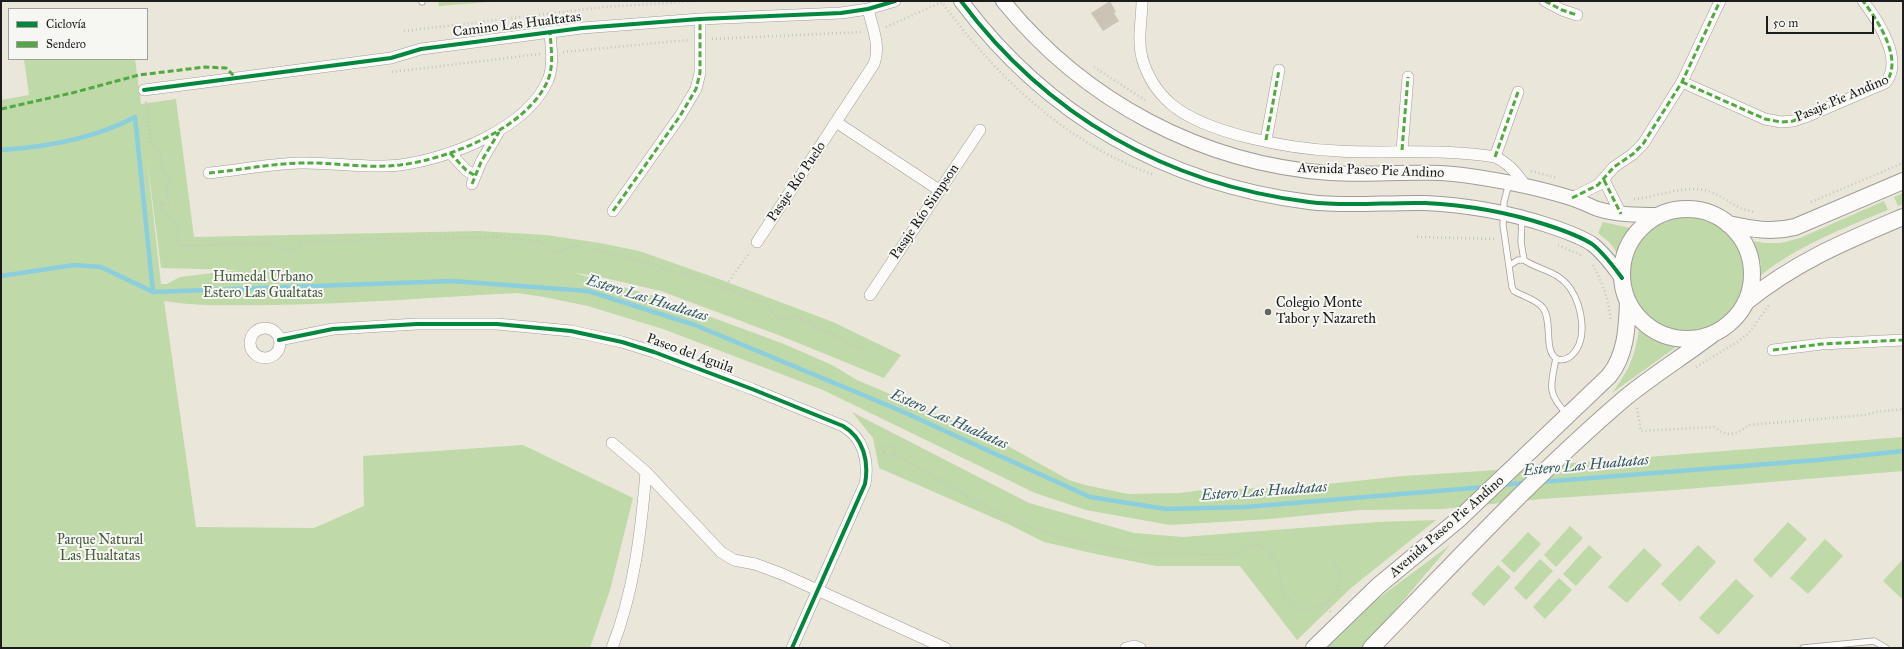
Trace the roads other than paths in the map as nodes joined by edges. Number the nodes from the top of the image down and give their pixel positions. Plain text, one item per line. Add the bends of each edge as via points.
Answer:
1 (895, 1) edge
2 (961, 1) edge
3 (1003, 1) edge
4 (1142, 1) edge
5 (1545, 1) edge
6 (1720, 1) edge
7 (1863, 1) edge
8 (868, 9) junction
9 (1577, 15) dead end
10 (700, 19) junction
11 (550, 32) junction
12 (1279, 70) dead end
13 (1408, 77) dead end
14 (1682, 82) junction
15 (144, 90) road end
16 (1518, 92) dead end
17 (836, 122) junction
18 (980, 130) dead end
19 (499, 132) junction
20 (1266, 140) junction
21 (1402, 150) junction
22 (450, 153) junction
23 (1495, 156) junction
24 (209, 173) dead end
25 (1604, 180) junction
26 (1903, 181) edge
27 (1509, 183) junction
28 (1526, 187) junction
29 (939, 190) junction
30 (1572, 198) junction
31 (613, 211) dead end
32 (1504, 212) junction
33 (1621, 214) junction
34 (1659, 215) junction
35 (1523, 217) junction
36 (1903, 217) edge
37 (1728, 224) junction
38 (757, 242) road end
39 (1524, 260) junction
40 (1510, 265) junction
41 (1622, 278) junction
42 (870, 295) dead end
43 (1628, 302) junction
44 (1746, 302) junction
45 (1713, 334) junction
46 (279, 340) dead end
47 (1903, 340) edge
48 (1773, 350) dead end
49 (1556, 358) junction
50 (1568, 416) junction
51 (612, 443) dead end
52 (646, 472) junction
53 (818, 590) junction
54 (612, 648) edge
55 (792, 648) edge
56 (945, 648) edge
57 (1126, 648) edge
58 (1140, 648) edge
59 (1314, 648) edge
60 (1371, 648) edge
61 (1803, 648) edge
62 (1886, 648) edge

1 - 8 street, Camino Las Hualtatas
2 - 32 street via 1009,58 1076,116 1134,150 1190,174 1235,188 1310,202 1356,205 1426,203
3 - 27 street, Avenida Paseo Pie Andino via 1042,45 1088,83 1148,121 1205,147 1252,161 1310,171 1354,174 1447,173
4 - 20 street, Avenida Paseo Pie Andino via 1139,40 1142,58 1151,79 1164,98 1179,110 1197,119 1232,132
5 - 9 street
6 - 14 street
7 - 14 street, Pasaje Pie Andino via 1901,54 1899,71 1884,84 1803,118 1781,122 1761,118
8 - 10 street, Camino Las Hualtatas via 822,14
8 - 17 street, Pasaje Río Puelo via 877,45 876,58 872,69
10 - 11 street, Camino Las Hualtatas
10 - 31 street via 700,73 696,90
11 - 15 street, Camino Las Hualtatas via 421,49 391,58
11 - 19 street via 552,62 546,84 530,104
12 - 20 street
13 - 21 street, Avenida Paseo Pie Andino
14 - 25 street via 1642,144 1633,154 1614,167
16 - 23 street
17 - 29 street
17 - 38 street, Pasaje Río Puelo
18 - 29 street, Pasaje Río Simpson
19 - 22 street
19 - 22 street via 473,179
20 - 21 street, Avenida Paseo Pie Andino via 1291,146 1330,150
21 - 23 street, Avenida Paseo Pie Andino
22 - 24 street via 400,165 368,167 298,163
23 - 28 street via 1512,168
25 - 30 street
25 - 33 street
26 - 37 main road via 1790,228 1766,231
27 - 28 street, Avenida Paseo Pie Andino
27 - 32 lane via 1505,192
28 - 30 street, Avenida Paseo Pie Andino
29 - 42 street, Pasaje Río Simpson
30 - 33 street, Avenida Paseo Pie Andino via 1599,209
32 - 35 street
32 - 40 lane via 1503,225
33 - 34 street, Avenida Paseo Pie Andino
34 - 37 main road via 1679,209 1700,210
34 - 41 main road via 1643,226 1631,241 1623,258
35 - 39 lane via 1521,242
35 - 41 street via 1582,238 1602,253
36 - 44 main road via 1815,255 1781,275
37 - 44 main road via 1742,240 1750,260 1752,281
39 - 40 lane via 1518,260
39 - 49 lane via 1560,278 1575,297 1579,308 1582,334 1578,347 1568,359
40 - 49 lane via 1514,291 1538,302 1544,309 1551,351
41 - 43 main road
43 - 45 main road via 1639,319 1664,335 1694,339
43 - 50 main road, Avenida Paseo Pie Andino via 1626,334 1619,362 1605,381
44 - 45 main road via 1729,324
45 - 60 main road, Avenida Paseo Pie Andino via 1627,396 1566,452 1495,519
46 - 53 street, Paseo del Águila via 333,329 417,324 503,324 571,331 654,352 835,422 848,429 858,441 865,456 867,475 862,494
47 - 48 street via 1829,343
49 - 50 lane via 1552,394
50 - 59 main road, Avenida Paseo Pie Andino via 1459,519 1378,586
51 - 52 street
52 - 53 street via 721,552 734,560 765,567
52 - 54 street via 634,566 622,619
53 - 55 street, Paseo del Águila
53 - 56 street
57 - 58 street
61 - 62 lane via 1874,641

